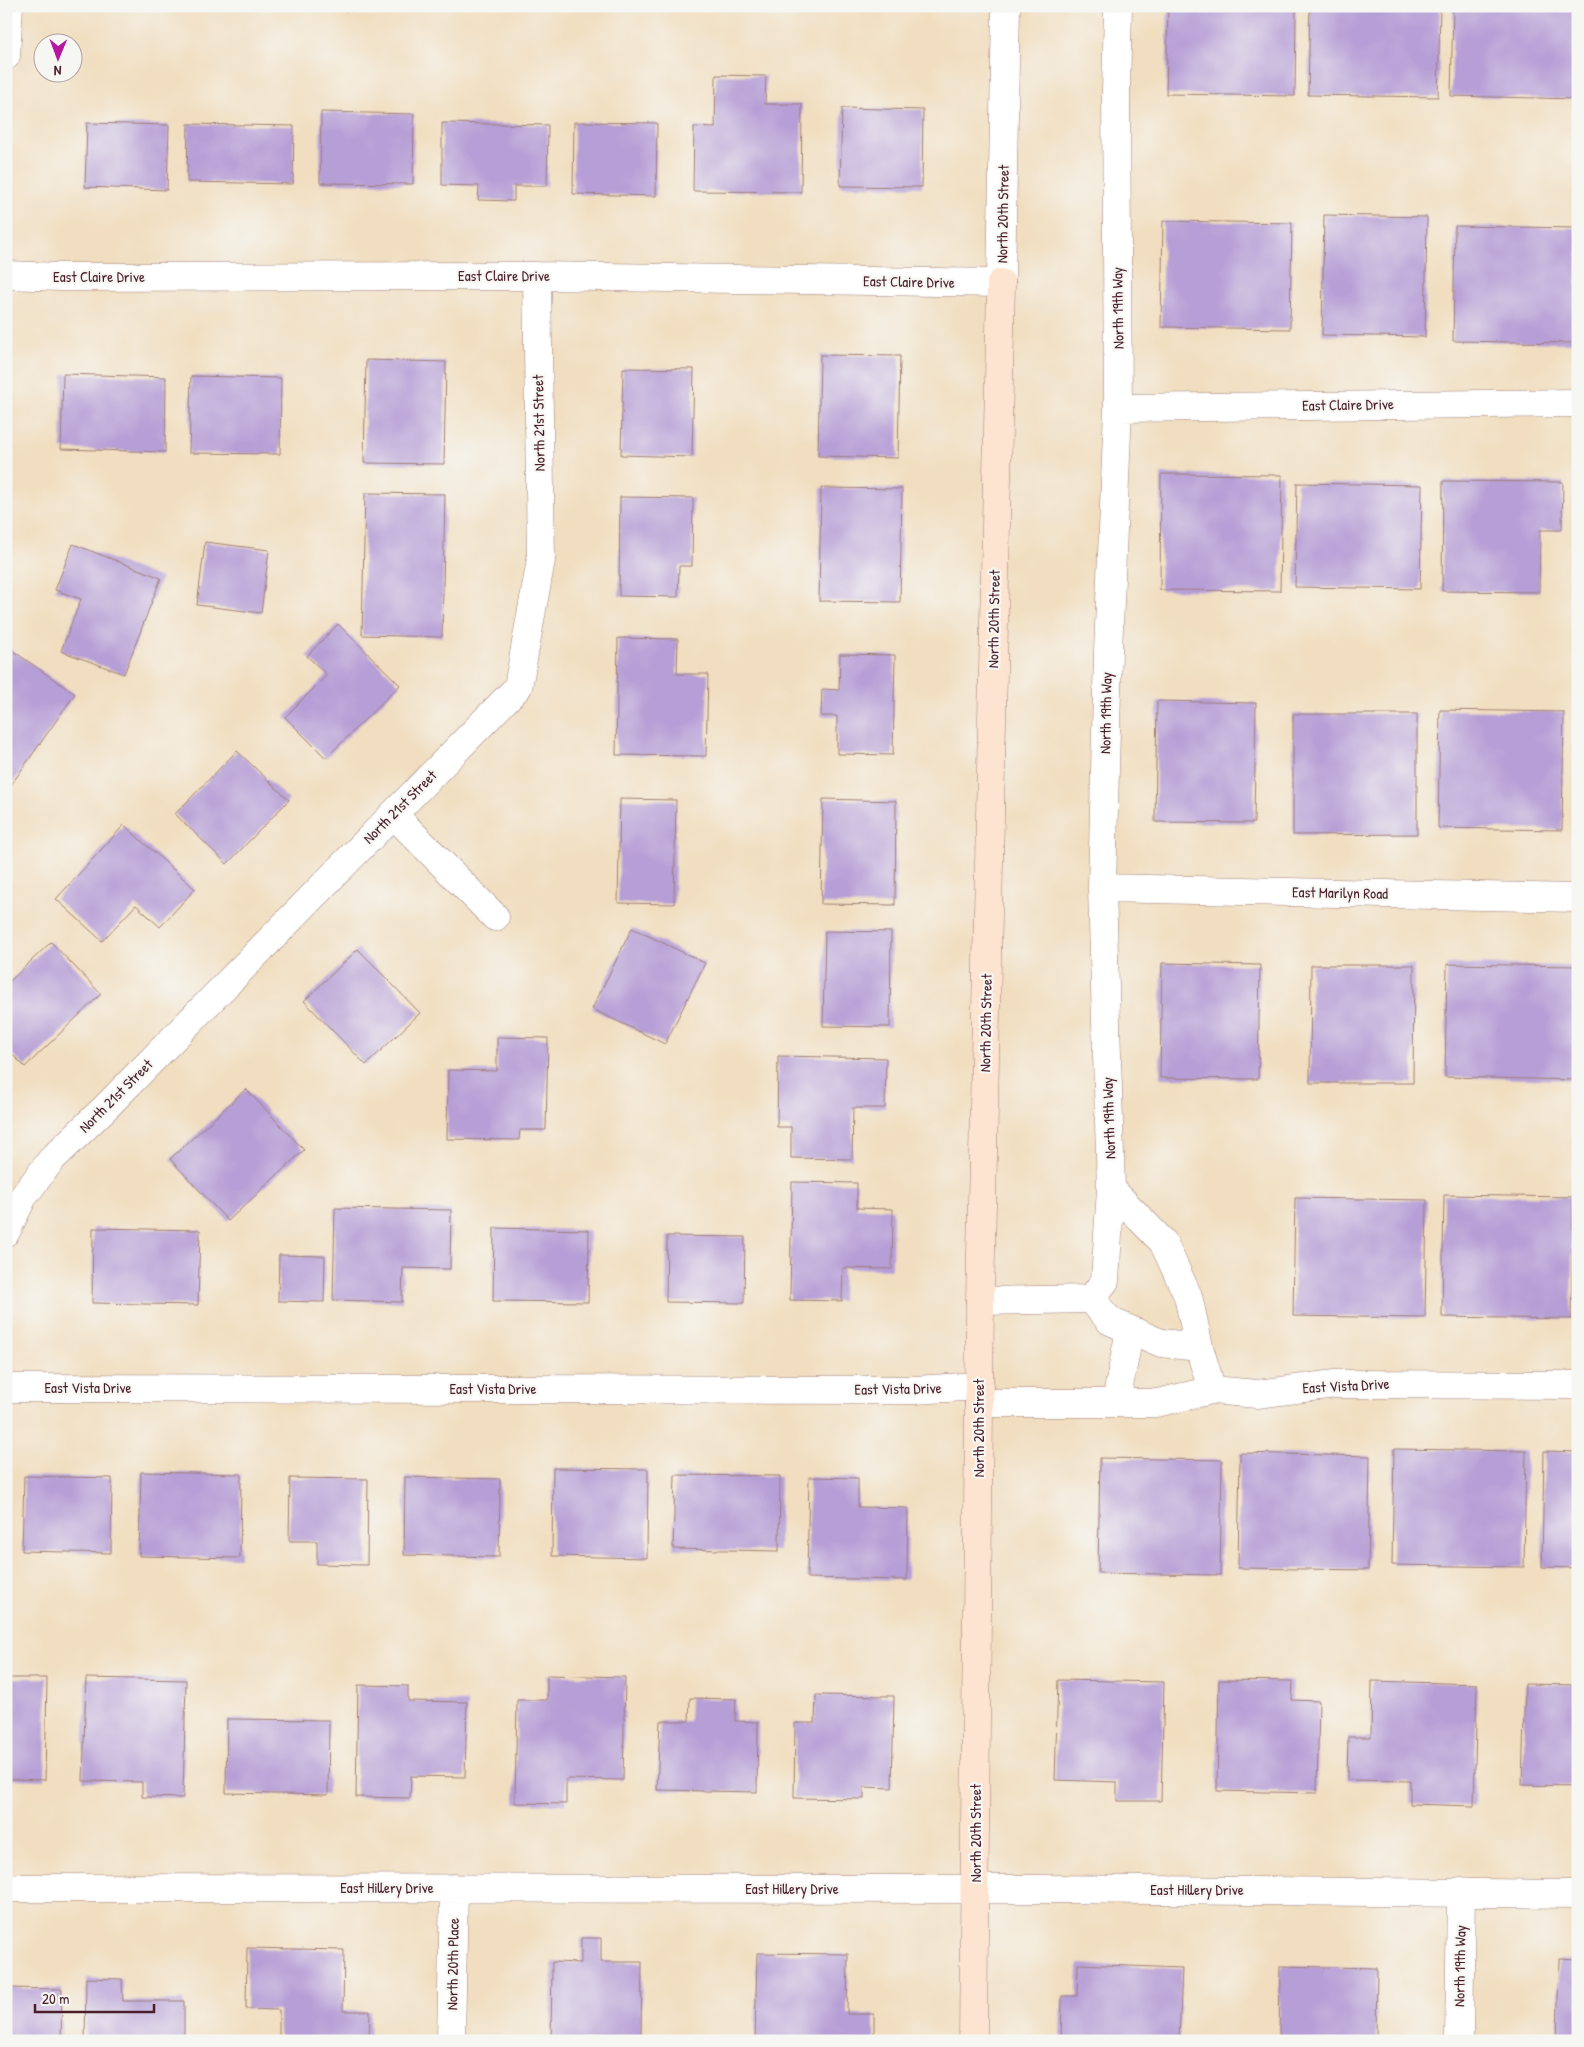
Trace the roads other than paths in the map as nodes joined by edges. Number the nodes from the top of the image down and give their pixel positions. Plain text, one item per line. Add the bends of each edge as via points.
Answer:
1 (9, 6) edge
2 (1006, 6) edge
3 (1118, 6) edge
4 (6, 56) edge
5 (6, 275) edge
6 (537, 276) junction
7 (1002, 283) junction
8 (1578, 403) edge
9 (1118, 408) junction
10 (393, 814) junction
11 (1102, 888) junction
12 (1578, 898) edge
13 (495, 917) dead end
14 (1111, 1189) junction
15 (6, 1232) edge
16 (1091, 1298) junction
17 (980, 1300) junction
18 (1130, 1330) junction
19 (1198, 1347) junction
20 (1578, 1385) edge
21 (6, 1388) edge
22 (1212, 1390) junction
23 (979, 1395) junction
24 (1116, 1402) junction
25 (6, 1888) edge
26 (454, 1888) junction
27 (976, 1889) junction
28 (1461, 1891) junction
29 (1578, 1894) edge
30 (451, 2041) edge
31 (974, 2041) edge
32 (1459, 2041) edge

1 - 4 street
2 - 7 street, North 20th Street
3 - 9 street, North 19th Way
5 - 6 street, East Claire Drive
6 - 7 street, East Claire Drive
6 - 10 street, North 21st Street via 541,560 518,687
7 - 17 street, North 20th Street
8 - 9 street, East Claire Drive
9 - 11 street, North 19th Way
10 - 13 street
10 - 15 street, North 21st Street via 52,1159 23,1198
11 - 12 street, East Marilyn Road
11 - 14 street, North 19th Way
14 - 16 street via 1105,1281
14 - 19 street via 1163,1242 1188,1296
16 - 17 street
16 - 18 street via 1110,1321
17 - 23 street, North 20th Street
18 - 19 street via 1161,1343
18 - 24 street
19 - 22 street
20 - 22 street, East Vista Drive via 1335,1384 1257,1394
21 - 23 street, East Vista Drive via 915,1390
22 - 24 street, East Vista Drive via 1157,1403
23 - 24 street, East Vista Drive
23 - 27 street, North 20th Street
25 - 26 street, East Hillery Drive
26 - 27 street, East Hillery Drive
26 - 30 street, North 20th Place
27 - 28 street, East Hillery Drive
27 - 31 street, North 20th Street
28 - 29 street, East Hillery Drive
28 - 32 street, North 19th Way

